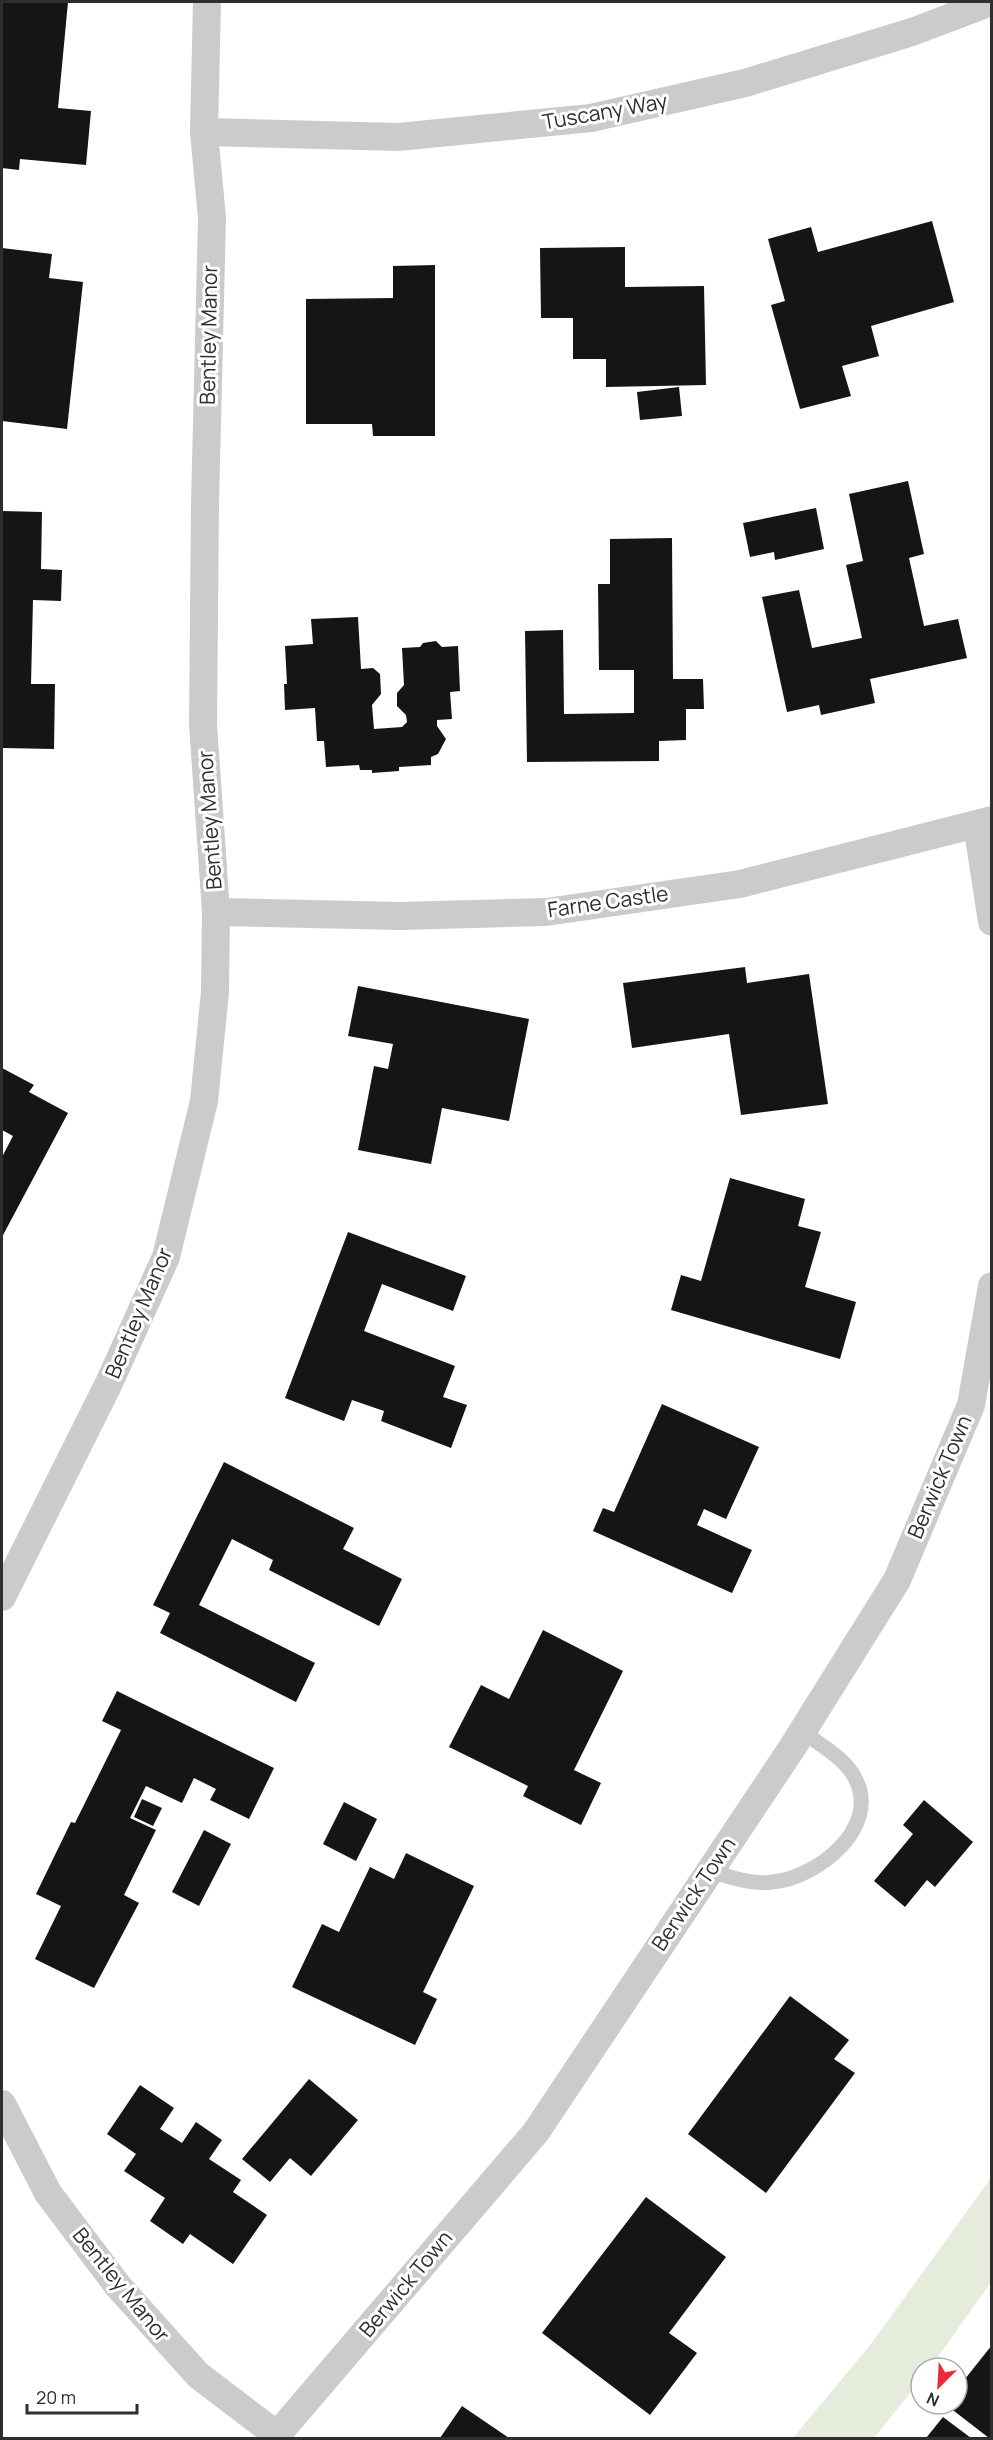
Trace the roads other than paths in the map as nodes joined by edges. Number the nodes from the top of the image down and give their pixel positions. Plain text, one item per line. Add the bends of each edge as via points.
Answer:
1 (207, 2) edge
2 (991, 2) edge
3 (204, 132) junction
4 (984, 822) edge
5 (216, 912) junction
6 (992, 922) edge
7 (992, 1286) edge
8 (2, 1597) edge
9 (802, 1731) junction
10 (710, 1871) junction
11 (2, 2104) edge
12 (277, 2435) joint

1 - 3 street, Bentley Manor
2 - 3 street, Tuscany Way via 912,32 744,83 591,118 398,137
3 - 5 street, Bentley Manor via 212,218 203,724
4 - 5 street, Farne Castle via 740,884 546,912 400,916
4 - 6 street
5 - 8 street, Bentley Manor via 215,992 204,1101 166,1257 109,1383
7 - 9 street, Berwick Town via 971,1405 902,1569
9 - 10 street, Berwick Town
9 - 10 lane via 856,1778 861,1806 858,1821 826,1861 792,1879 771,1883
10 - 12 street, Berwick Town via 536,2132
11 - 12 street, Bentley Manor via 48,2193 118,2286 198,2375

